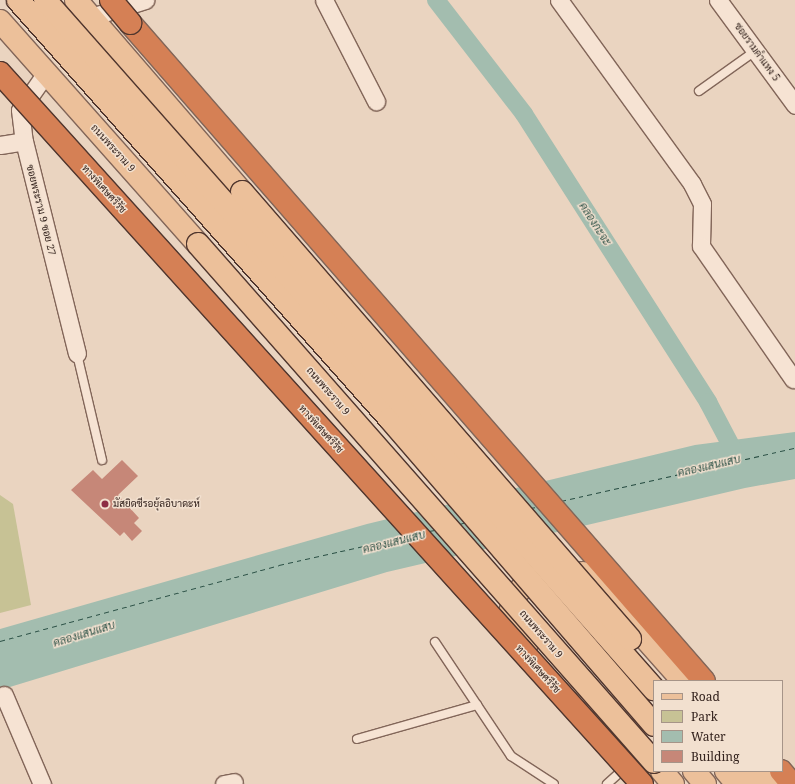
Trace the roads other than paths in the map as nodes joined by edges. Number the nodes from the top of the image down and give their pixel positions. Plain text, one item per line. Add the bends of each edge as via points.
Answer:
1 (18, 0) edge
2 (45, 0) edge
3 (76, 0) edge
4 (111, 0) edge
5 (145, 0) edge
6 (324, 0) edge
7 (558, 0) edge
8 (718, 0) edge
9 (91, 17) junction
10 (0, 21) edge
11 (755, 51) junction
12 (0, 73) edge
13 (46, 73) junction
14 (699, 91) dead end
15 (376, 101) dead end
16 (795, 105) edge
17 (24, 141) junction
18 (0, 145) edge
19 (77, 354) joint
20 (793, 379) dead end
21 (102, 460) dead end
22 (435, 642) dead end
23 (665, 680) edge
24 (682, 680) edge
25 (703, 680) edge
26 (653, 688) edge
27 (4, 695) dead end
28 (477, 704) junction
29 (653, 725) edge
30 (357, 739) dead end
31 (653, 761) edge
32 (628, 766) junction
33 (663, 772) edge
34 (695, 772) edge
35 (727, 772) edge
36 (745, 772) edge
37 (763, 772) edge
38 (782, 772) edge
39 (42, 784) edge
40 (554, 784) edge
41 (607, 784) edge
42 (644, 784) edge
43 (673, 784) edge
44 (705, 784) edge
45 (737, 784) edge
46 (756, 784) edge
47 (773, 784) edge
48 (792, 784) edge

1 - 29 main road, bridge via 390,419
2 - 26 main road, bridge
3 - 9 main road
4 - 25 highway, bridge
5 - 9 street
6 - 15 street
7 - 20 street via 692,184 702,204 701,246
8 - 11 street, ซอยรามคำแหง 5
9 - 23 main road, bridge
10 - 13 main road, ถนนพระราม 9
11 - 14 lane
11 - 16 street, ซอยรามคำแหง 5
12 - 42 highway, ทางพิเศษศรีรัช, bridge
13 - 17 street, ซอยพระราม 9 ซอย 27 via 20,110
13 - 31 main road, ถนนพระราม 9, bridge
17 - 18 street
17 - 19 street, ซอยพระราม 9 ซอย 27
19 - 21 lane
22 - 28 lane
24 - 32 main road via 589,575 557,564 536,573 517,593 508,615 515,634
27 - 39 street
28 - 30 lane
28 - 40 lane via 511,756
32 - 41 lane
32 - 42 main road
33 - 43 main road
34 - 44 main road
35 - 45 main road
36 - 46 main road
37 - 47 main road
38 - 48 highway

